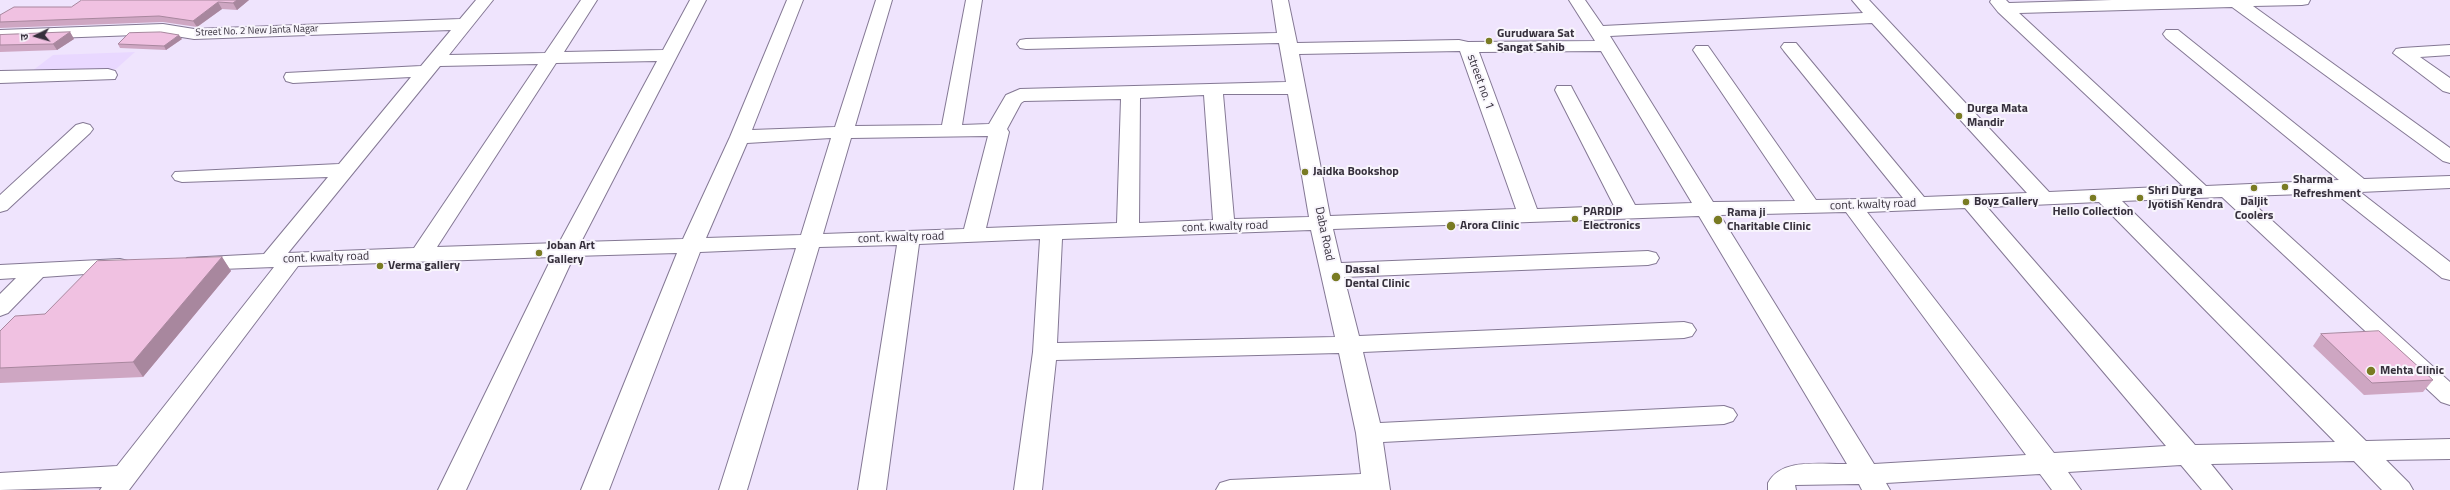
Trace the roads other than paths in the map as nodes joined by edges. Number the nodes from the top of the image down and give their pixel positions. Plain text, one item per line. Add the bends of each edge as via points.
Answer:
1 (485, 0) edge
2 (589, 0) edge
3 (698, 0) edge
4 (795, 0) edge
5 (884, 0) edge
6 (974, 0) edge
7 (1280, 0) edge
8 (1577, 0) edge
9 (1860, 0) edge
10 (2302, 0) edge
11 (2235, 1) junction
12 (2000, 4) edge
13 (1876, 18) junction
14 (466, 24) junction
15 (2172, 34) dead end
16 (0, 35) edge
17 (1602, 38) junction
18 (1026, 44) dead end
19 (1288, 44) junction
20 (1468, 47) junction
21 (1790, 47) dead end
22 (1702, 50) dead end
23 (2450, 50) edge
24 (669, 55) junction
25 (551, 57) junction
26 (429, 66) junction
27 (108, 75) dead end
28 (293, 76) dead end
29 (0, 78) edge
30 (2450, 86) edge
31 (1295, 88) junction
32 (1213, 89) junction
33 (1564, 90) dead end
34 (1131, 93) junction
35 (83, 129) dead end
36 (951, 130) junction
37 (996, 130) junction
38 (844, 132) junction
39 (740, 137) junction
40 (2450, 158) edge
41 (344, 170) junction
42 (182, 176) dead end
43 (2450, 182) edge
44 (2348, 186) junction
45 (2227, 191) junction
46 (2201, 192) junction
47 (2106, 197) junction
48 (2044, 199) junction
49 (1971, 202) junction
50 (1919, 204) junction
51 (0, 206) edge
52 (1852, 206) junction
53 (1810, 207) junction
54 (1704, 209) junction
55 (1628, 212) junction
56 (1529, 216) junction
57 (1321, 224) junction
58 (1224, 227) junction
59 (1128, 230) junction
60 (1050, 233) junction
61 (972, 236) junction
62 (908, 238) junction
63 (810, 241) junction
64 (691, 246) junction
65 (566, 250) junction
66 (421, 255) junction
67 (1648, 258) dead end
68 (281, 259) junction
69 (177, 264) edge
70 (138, 266) edge
71 (37, 270) junction
72 (1332, 270) junction
73 (0, 272) edge
74 (2450, 274) edge
75 (0, 308) edge
76 (1684, 330) dead end
77 (1347, 345) junction
78 (1045, 352) junction
79 (2450, 396) edge
80 (1724, 415) dead end
81 (1368, 433) junction
82 (2450, 449) edge
83 (2360, 451) junction
84 (2187, 455) junction
85 (2048, 463) junction
86 (1871, 482) edge
87 (0, 483) edge
88 (119, 483) edge
89 (1375, 487) edge
90 (452, 490) edge
91 (595, 490) edge
92 (733, 490) edge
93 (872, 490) edge
94 (1028, 490) edge
95 (1230, 490) edge
96 (1782, 490) edge
97 (2067, 490) edge
98 (2218, 490) edge
99 (2399, 490) edge

1 - 14 street
2 - 25 street
3 - 24 street
4 - 39 street
5 - 38 street
6 - 36 street
7 - 19 street, Daba Road
8 - 17 street
9 - 13 street
10 - 11 street
11 - 12 street
11 - 40 street
12 - 46 street
13 - 17 street
13 - 48 street
14 - 16 street, Street No. 2 New Janta Nagar via 194,34 163,29
14 - 26 street
15 - 44 street
17 - 20 street
17 - 54 street
18 - 19 street, street no. 1
19 - 20 street, street no. 1
19 - 31 street, Daba Road
20 - 56 street, street no. 1
21 - 50 street
22 - 53 street
23 - 30 street via 2402,52
24 - 25 street
24 - 65 street
25 - 26 street
25 - 66 street
26 - 28 street
26 - 41 street
27 - 29 street
31 - 32 street
31 - 57 street, Daba Road
32 - 34 street
32 - 58 street
33 - 55 street
34 - 37 street via 1020,95 1013,99
34 - 59 street
35 - 51 street
36 - 37 street
36 - 38 street
37 - 61 street via 999,132
38 - 39 street
38 - 63 street
39 - 64 street
41 - 42 street
41 - 68 street
43 - 44 street, cont. kwalty road
44 - 45 street, cont. kwalty road
44 - 74 street
45 - 46 street, cont. kwalty road
45 - 79 street
46 - 47 street, cont. kwalty road
47 - 48 street, cont. kwalty road
47 - 83 street
48 - 49 street, cont. kwalty road
49 - 50 street, cont. kwalty road
49 - 84 street
50 - 52 street, cont. kwalty road
52 - 53 street, cont. kwalty road
52 - 85 street
53 - 54 street, cont. kwalty road
54 - 55 street, cont. kwalty road
54 - 86 street
55 - 56 street, cont. kwalty road
56 - 57 street, cont. kwalty road
57 - 58 street, cont. kwalty road
57 - 72 street, Daba Road
58 - 59 street, cont. kwalty road
59 - 60 street, cont. kwalty road
60 - 61 street, cont. kwalty road
60 - 78 street
61 - 62 street, cont. kwalty road
62 - 63 street, cont. kwalty road
62 - 93 street
63 - 64 street, cont. kwalty road
63 - 92 street
64 - 65 street, cont. kwalty road
64 - 91 street
65 - 66 street, cont. kwalty road
65 - 90 street
66 - 68 street, cont. kwalty road
67 - 72 street
68 - 69 street, cont. kwalty road
68 - 88 street
70 - 71 street
71 - 73 street
71 - 75 street
72 - 77 street, Daba Road
76 - 77 street
77 - 78 street
77 - 81 street, Daba Road
78 - 94 street
80 - 81 street
81 - 89 street, Daba Road
82 - 83 street
83 - 84 street
83 - 99 street
84 - 85 street
84 - 98 street
85 - 86 street
85 - 97 street
86 - 96 street via 1795,475 1784,478 1781,483
87 - 88 street
89 - 95 street

